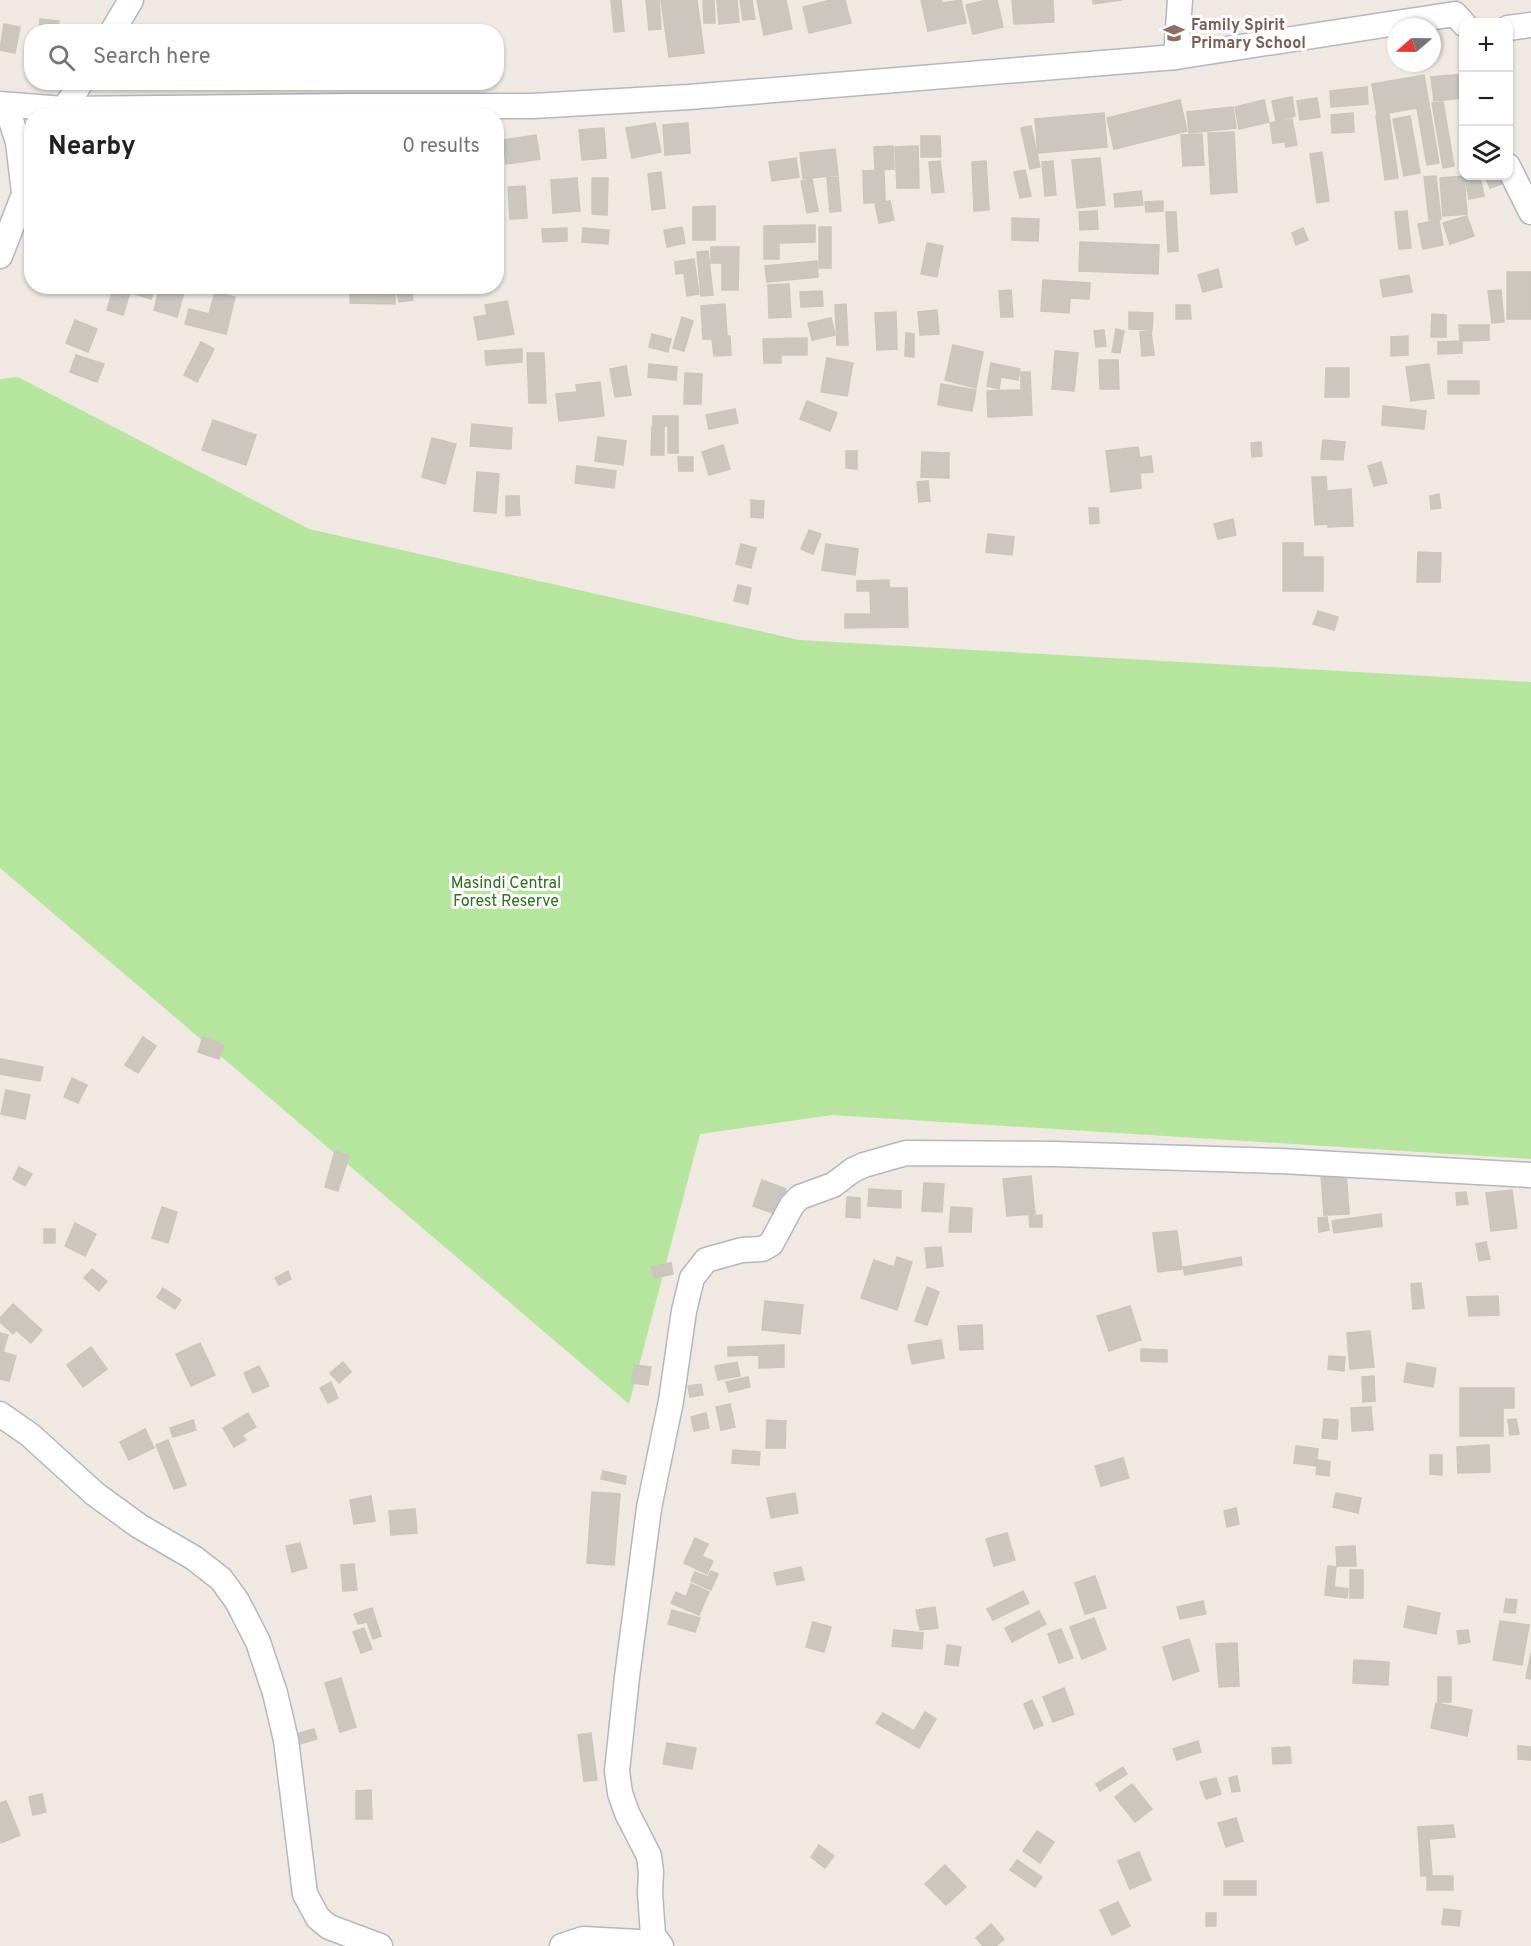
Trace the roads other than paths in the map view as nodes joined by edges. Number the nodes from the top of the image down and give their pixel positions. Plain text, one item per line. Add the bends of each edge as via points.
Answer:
1 (131, 0) edge
2 (1180, 0) edge
3 (1456, 13) edge
4 (117, 24) edge
5 (1531, 25) edge
6 (1513, 27) edge
7 (1176, 57) junction
8 (76, 90) edge
9 (3, 105) edge
10 (28, 108) edge
11 (65, 108) edge
12 (223, 108) edge
13 (24, 168) edge
14 (1513, 174) edge
15 (24, 195) edge
16 (1531, 212) edge
17 (0, 256) edge
18 (1531, 1176) edge
19 (0, 1414) edge
20 (659, 1945) edge
21 (380, 1946) edge
22 (562, 1946) edge

1 - 4 street
2 - 7 street
3 - 7 street
5 - 6 street
7 - 12 street via 532,106
8 - 11 street
9 - 10 street
9 - 13 street
14 - 16 street
15 - 17 street
18 - 20 street via 1269,1160 906,1153 864,1165 832,1185 800,1197 771,1244 762,1249 706,1260 692,1278 684,1311 649,1508 617,1771 627,1813 649,1856 651,1922
19 - 21 street via 51,1453 94,1494 221,1579 237,1601 258,1642 275,1693 292,1783 305,1894 318,1918 329,1927
20 - 22 street via 583,1939

